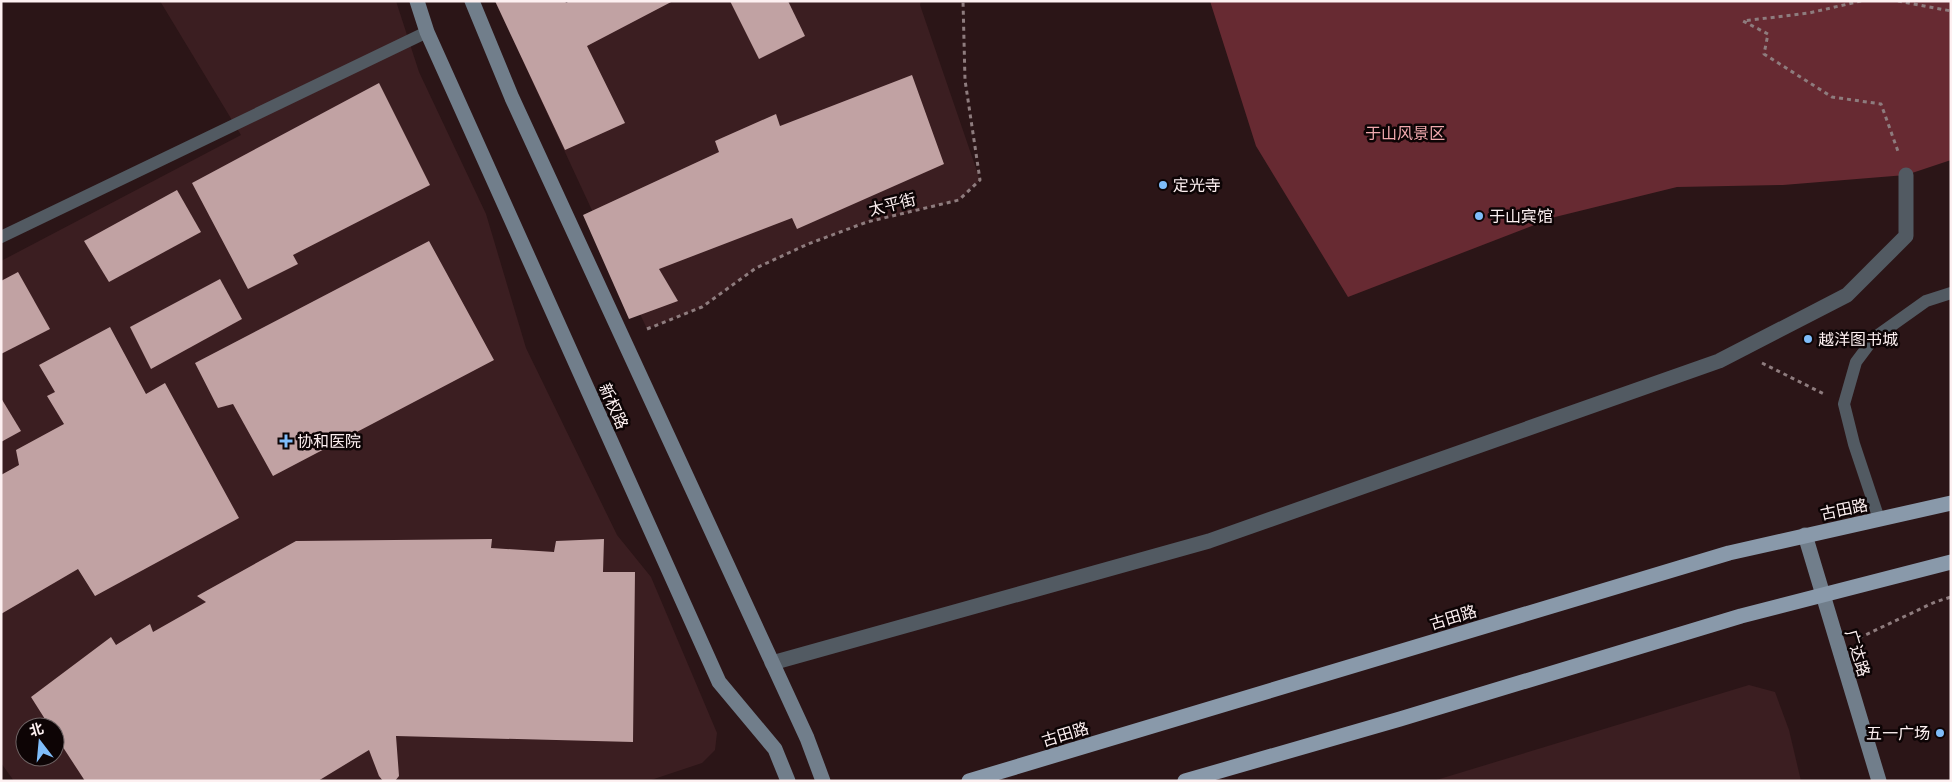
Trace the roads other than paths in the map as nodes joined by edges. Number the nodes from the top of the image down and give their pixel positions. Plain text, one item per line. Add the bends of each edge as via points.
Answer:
1 (417, 1) edge
2 (472, 1) edge
3 (427, 32) junction
4 (1906, 175) road end
5 (1, 237) edge
6 (1951, 294) edge
7 (1951, 503) edge
8 (1879, 519) junction
9 (1805, 535) junction
10 (1951, 562) edge
11 (1822, 595) junction
12 (772, 663) junction
13 (788, 781) edge
14 (823, 781) edge
15 (969, 781) edge
16 (1185, 781) edge
17 (1879, 781) edge

1 - 3 street, 新权路
2 - 12 street via 512,98
3 - 5 lane
3 - 13 street, 新权路 via 719,682 775,749
4 - 12 street via 1906,236 1847,295 1719,361 1209,541
6 - 8 lane via 1926,301 1874,338 1856,362 1844,404
7 - 8 main road, 古田路
8 - 9 main road, 古田路
9 - 11 street, 广达路
9 - 15 main road, 古田路 via 1729,553
10 - 11 main road
11 - 16 main road
11 - 17 street, 广达路
12 - 14 street

